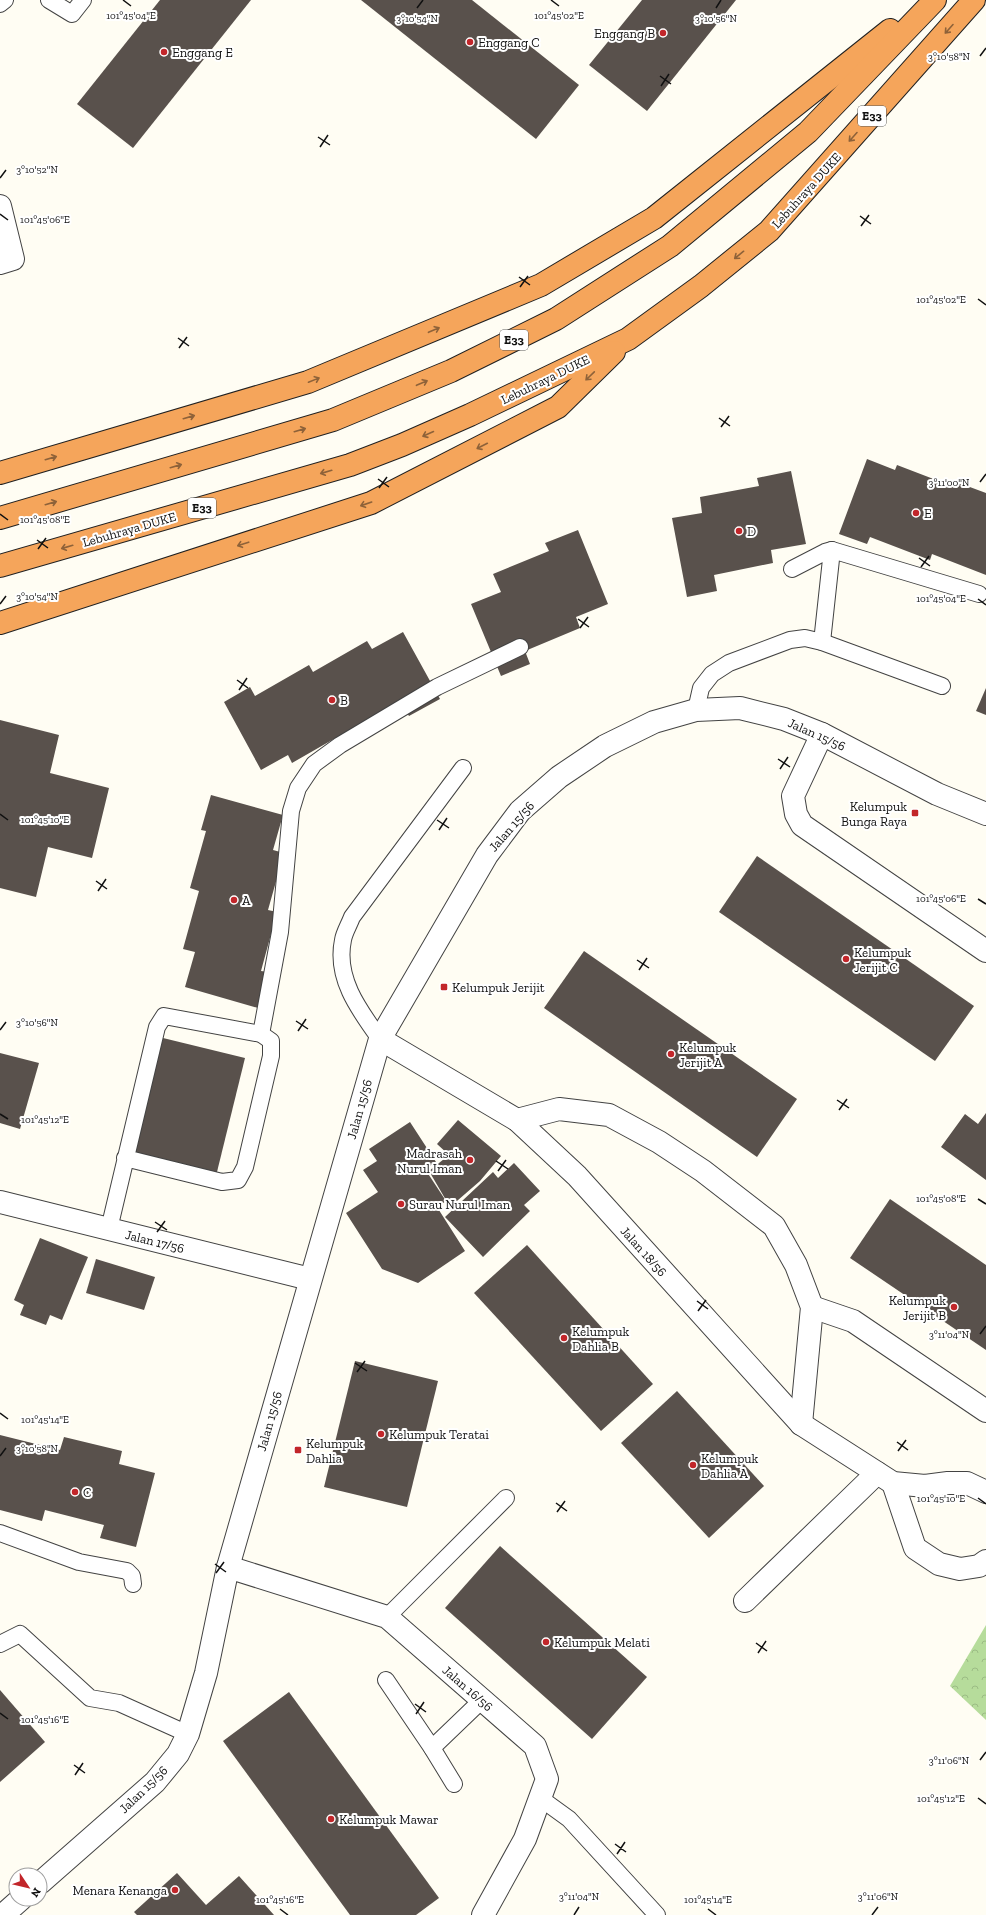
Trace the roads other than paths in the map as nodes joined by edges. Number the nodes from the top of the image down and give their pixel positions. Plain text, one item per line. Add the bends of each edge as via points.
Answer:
1 (5, 0) edge
2 (49, 0) edge
3 (83, 0) edge
4 (928, 0) edge
5 (935, 0) edge
6 (974, 0) edge
7 (0, 4) edge
8 (0, 206) edge
9 (0, 263) edge
10 (628, 339) junction
11 (0, 473) edge
12 (0, 518) edge
13 (832, 550) junction
14 (0, 566) edge
15 (792, 569) dead end
16 (979, 594) dead end
17 (0, 623) edge
18 (822, 642) junction
19 (520, 647) dead end
20 (942, 686) dead end
21 (696, 710) junction
22 (822, 734) junction
23 (462, 768) dead end
24 (986, 814) edge
25 (986, 951) edge
26 (261, 1034) junction
27 (380, 1039) junction
28 (517, 1120) junction
29 (125, 1158) junction
30 (0, 1202) edge
31 (109, 1229) junction
32 (310, 1279) junction
33 (812, 1307) junction
34 (986, 1411) edge
35 (801, 1424) junction
36 (885, 1478) junction
37 (986, 1492) edge
38 (506, 1498) dead end
39 (0, 1533) edge
40 (986, 1561) edge
41 (228, 1567) junction
42 (133, 1584) dead end
43 (745, 1601) dead end
44 (387, 1617) junction
45 (0, 1644) edge
46 (386, 1680) dead end
47 (482, 1700) junction
48 (188, 1734) junction
49 (432, 1748) junction
50 (454, 1784) dead end
51 (540, 1798) junction
52 (48, 1876) edge
53 (12, 1907) edge
54 (3, 1915) edge
55 (483, 1915) edge
56 (657, 1915) edge

1 - 7 lane
2 - 3 lane via 72,14
11 -> 4 highway via 308,382 541,285 654,218
12 -> 5 highway, E33 via 333,420 451,371 556,319 670,246 808,132
6 -> 10 highway, Lebuhraya DUKE / E33 via 769,231 701,286
8 - 9 street via 13,259
10 -> 14 highway, Lebuhraya DUKE / E33 via 470,415 350,465
10 -> 17 highway via 558,407 371,503
13 - 15 lane
13 - 16 lane
13 - 18 lane
18 - 20 lane
18 - 21 lane via 805,638 790,640 729,663 712,674 701,688
19 - 26 lane via 437,687 340,745 314,764 298,788 291,811 280,932
21 - 22 street, Jalan 15/56 via 740,708 784,719
21 - 27 street, Jalan 15/56 via 654,722 605,746 560,777 520,811 487,855
22 - 24 street, Jalan 15/56 via 937,794
22 - 25 street via 793,796 796,814 802,824
23 - 27 lane via 352,918 343,938 341,953 346,983 358,1008
26 - 29 lane via 164,1016 157,1027
26 - 29 lane via 271,1041 271,1056 245,1166 238,1180 222,1182
27 - 28 street, Jalan 18/56
27 - 32 street, Jalan 15/56
28 - 33 street via 559,1109 609,1115 659,1142 703,1171 774,1226 796,1265
28 - 35 street, Jalan 18/56 via 577,1176
29 - 31 lane
30 - 31 street, Jalan 17/56
31 - 32 street, Jalan 17/56
32 - 41 street, Jalan 15/56
33 - 34 street via 853,1321
33 - 35 street
35 - 36 street, Jalan 18/56
36 - 37 street, Jalan 18/56 via 925,1486 967,1483
36 - 40 street via 915,1548 939,1564 960,1569 979,1566
36 - 43 street
38 - 44 lane
39 - 42 lane via 79,1562 127,1571 132,1576
41 - 44 street, Jalan 16/56
41 - 48 street, Jalan 15/56 via 206,1673
44 - 47 street, Jalan 16/56
45 - 48 lane via 20,1634 90,1698 119,1703
46 - 49 lane
47 - 49 lane
47 - 51 street, Jalan 16/56 via 535,1746 547,1779
48 - 52 street, Jalan 15/56 via 178,1754 155,1782
49 - 50 lane
51 - 55 street, Jalan 16/56 via 525,1839
51 - 56 lane via 569,1819
53 - 54 street

